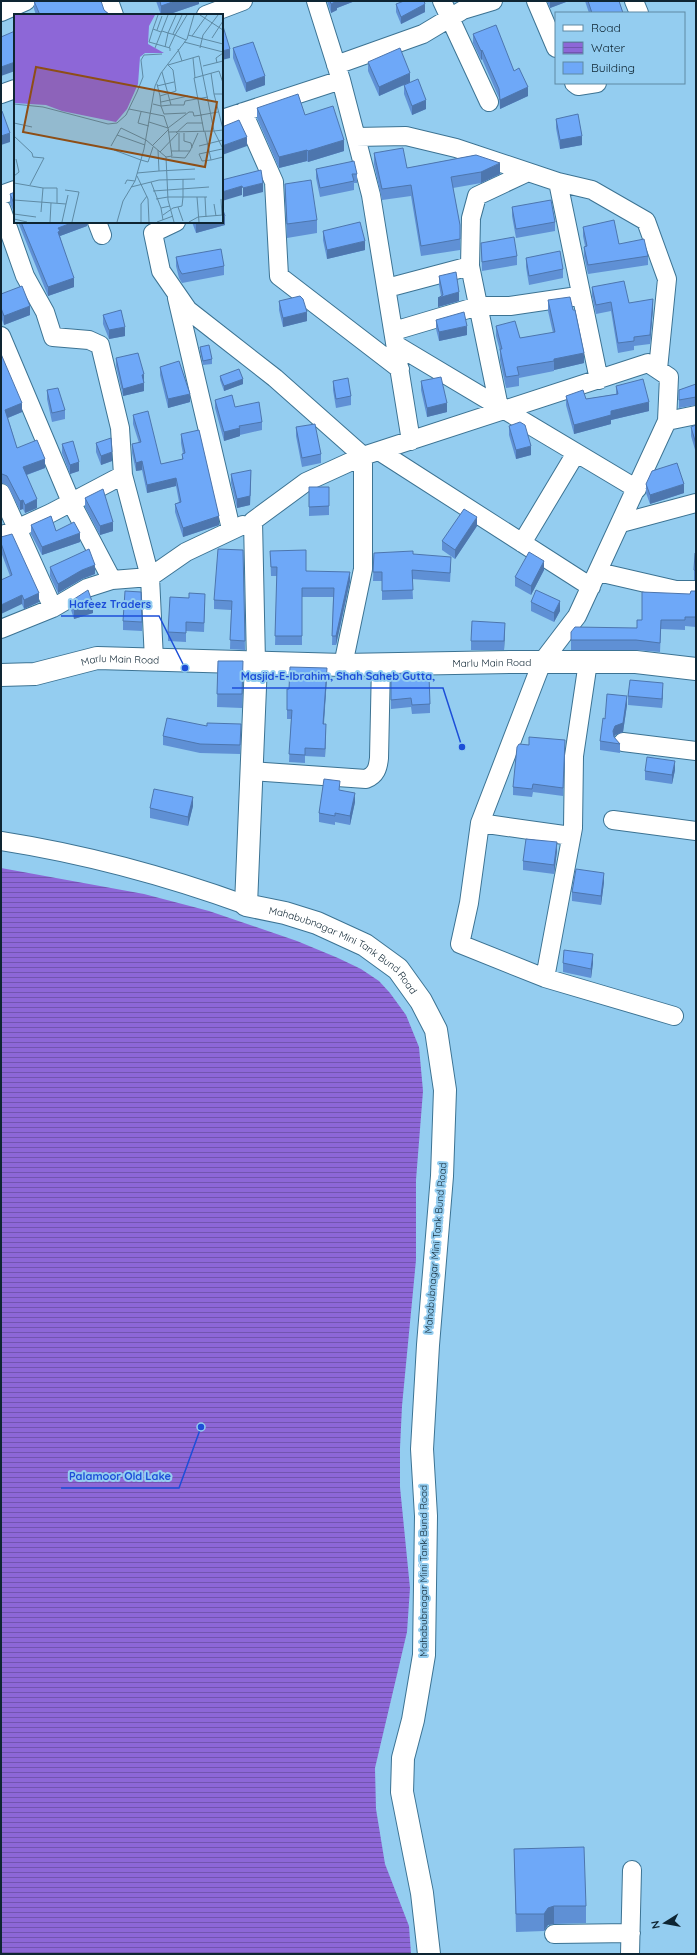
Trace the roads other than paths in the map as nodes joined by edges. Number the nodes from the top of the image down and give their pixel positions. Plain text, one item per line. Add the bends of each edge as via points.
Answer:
1 (26, 1) edge
2 (109, 1) edge
3 (243, 1) edge
4 (316, 1) edge
5 (442, 1) edge
6 (493, 1) edge
7 (536, 1) edge
8 (634, 1) edge
9 (1, 12) edge
10 (639, 12) edge
11 (114, 14) edge
12 (209, 14) edge
13 (449, 18) junction
14 (555, 46) edge
15 (339, 72) junction
16 (575, 84) edge
17 (591, 84) edge
18 (14, 89) edge
19 (1, 94) edge
20 (488, 102) dead end
21 (243, 112) junction
22 (223, 120) edge
23 (356, 136) junction
24 (528, 172) junction
25 (558, 182) junction
26 (14, 190) edge
27 (1, 196) edge
28 (1, 208) edge
29 (174, 223) edge
30 (470, 266) junction
31 (387, 288) junction
32 (176, 292) junction
33 (581, 295) junction
34 (478, 306) junction
35 (1, 336) edge
36 (395, 338) junction
37 (400, 369) junction
38 (658, 369) junction
39 (599, 380) junction
40 (502, 409) junction
41 (696, 415) edge
42 (668, 421) junction
43 (411, 441) junction
44 (576, 453) junction
45 (371, 454) junction
46 (123, 475) junction
47 (637, 489) junction
48 (1, 493) edge
49 (71, 502) junction
50 (696, 503) edge
51 (253, 521) junction
52 (621, 523) junction
53 (231, 529) junction
54 (9, 533) edge
55 (522, 543) junction
56 (150, 577) junction
57 (112, 580) junction
58 (594, 580) junction
59 (696, 590) edge
60 (53, 608) junction
61 (1, 629) edge
62 (154, 660) junction
63 (542, 662) junction
64 (588, 662) junction
65 (256, 663) junction
66 (381, 664) junction
67 (343, 665) junction
68 (696, 669) edge
69 (1, 674) edge
70 (623, 742) dead end
71 (696, 751) edge
72 (251, 771) junction
73 (613, 820) dead end
74 (480, 823) junction
75 (696, 831) edge
76 (571, 836) junction
77 (1, 841) edge
78 (246, 905) junction
79 (546, 978) junction
80 (674, 1016) dead end
81 (632, 1870) dead end
82 (631, 1933) junction
83 (554, 1934) dead end
84 (429, 1954) edge
85 (630, 1954) edge

1 - 9 street
2 - 11 street
3 - 12 street
4 - 15 street
5 - 13 street
6 - 13 street via 464,10
7 - 14 street
8 - 10 street
13 - 15 street via 423,34
13 - 20 street
15 - 21 street
15 - 23 street
16 - 17 street
18 - 19 street
21 - 22 street
21 - 37 street via 274,182 279,276
23 - 24 street via 406,136 456,148
23 - 31 street via 371,195
24 - 25 street
24 - 30 street via 477,196 470,218
25 - 33 street
25 - 38 street via 592,190 646,221 667,279
26 - 27 street
28 - 46 street via 25,276 45,312 53,337 89,340 100,345 120,428
29 - 32 street via 153,233 161,271
30 - 31 street
30 - 34 street
31 - 36 street
32 - 45 street via 188,310
32 - 53 street
33 - 34 street via 510,306
33 - 39 street
34 - 36 street
34 - 40 street
35 - 49 street
36 - 37 street
36 - 40 street
37 - 43 street
38 - 39 street via 648,363
38 - 42 street via 669,377
39 - 40 street
40 - 43 street
40 - 44 street
41 - 42 street
42 - 47 street
43 - 45 street
44 - 47 street
44 - 55 street
45 - 51 street via 306,482
45 - 55 street
45 - 67 street via 362,569
46 - 49 street
46 - 56 street
47 - 52 street
48 - 54 street
49 - 54 street
49 - 57 street
50 - 52 street
51 - 53 street
51 - 65 street
52 - 58 street
53 - 56 street via 186,552
54 - 60 street
55 - 58 street
56 - 57 street
56 - 62 street
57 - 60 street via 86,588
58 - 59 street
58 - 63 street via 578,616
60 - 61 street
62 - 65 street, Marlu Main Road
62 - 69 street, Marlu Main Road via 97,658 35,674
63 - 64 street, Marlu Main Road
63 - 66 street, Marlu Main Road
63 - 74 street
64 - 68 street, Marlu Main Road via 636,662
64 - 76 street via 574,756
65 - 67 street, Marlu Main Road
65 - 72 street
66 - 67 street, Marlu Main Road
66 - 72 street via 379,758 378,768 372,776 366,779
70 - 71 street
72 - 78 street
73 - 75 street
74 - 76 street
74 - 79 street via 469,904 460,944
76 - 79 street
77 - 78 street, Mahabubnagar Mini Tank Bund Road via 100,861 190,885
78 - 84 street, Mahabubnagar Mini Tank Bund Road via 318,923 365,946 398,968 421,1001 436,1030 445,1090 442,1176 422,1449 426,1516 424,1655 413,1720 403,1758 402,1792 422,1893
79 - 80 street
81 - 82 street
82 - 83 street
82 - 85 street

